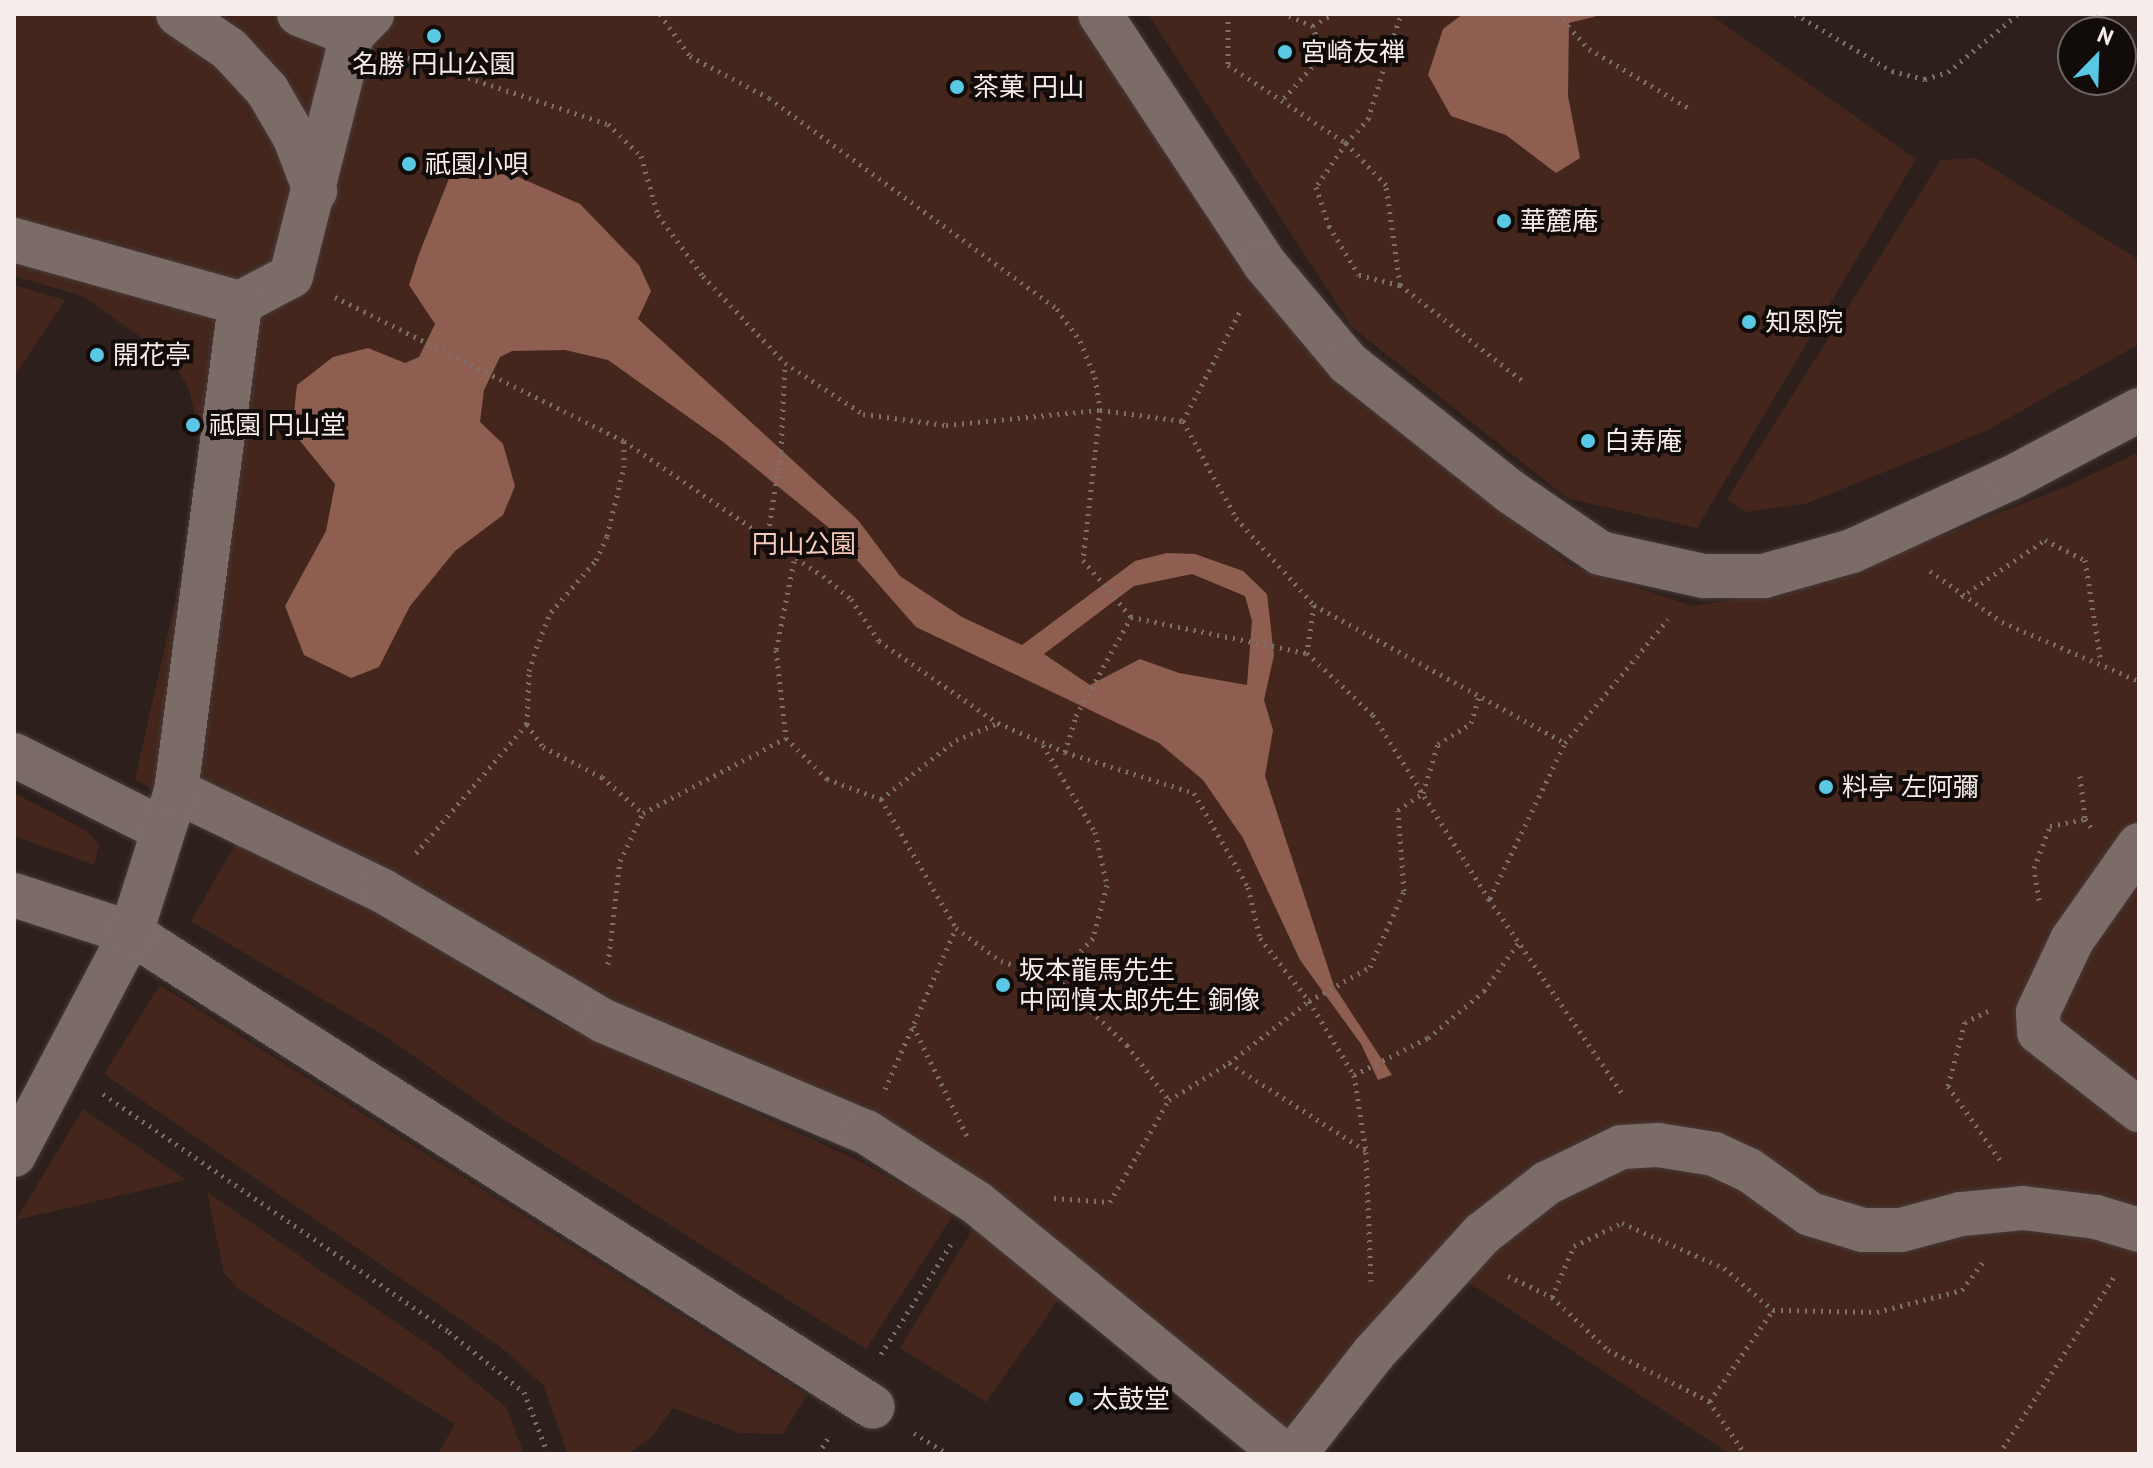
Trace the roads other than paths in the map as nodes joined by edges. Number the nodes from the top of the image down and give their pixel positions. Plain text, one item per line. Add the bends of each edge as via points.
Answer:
1 (299, 14) edge
2 (1100, 14) edge
3 (184, 15) edge
4 (362, 24) edge
5 (315, 191) junction
6 (14, 240) edge
7 (240, 303) junction
8 (2139, 410) edge
9 (14, 755) edge
10 (169, 810) junction
11 (2130, 856) edge
12 (14, 895) edge
13 (131, 933) junction
14 (2139, 1110) edge
15 (14, 1155) edge
16 (2131, 1247) edge
17 (864, 1401) road end
18 (1284, 1454) edge
19 (1295, 1454) edge

1 - 4 street
2 - 8 street via 1264,263 1348,363 1511,492 1600,553 1704,576 1764,576 1852,551 2011,478
3 - 5 street via 229,49 267,90 295,138
4 - 5 street
5 - 7 street via 291,276
6 - 7 street
7 - 10 street
9 - 10 street
10 - 13 street
10 - 18 street via 383,891 604,1021 866,1132 977,1203
11 - 14 street via 2049,980 2038,1012 2039,1032
12 - 13 street
13 - 15 street
13 - 17 street
16 - 19 street via 2084,1215 2023,1208 1961,1214 1901,1230 1845,1227 1793,1205 1732,1161 1658,1145 1621,1147 1571,1169 1503,1215 1374,1353

